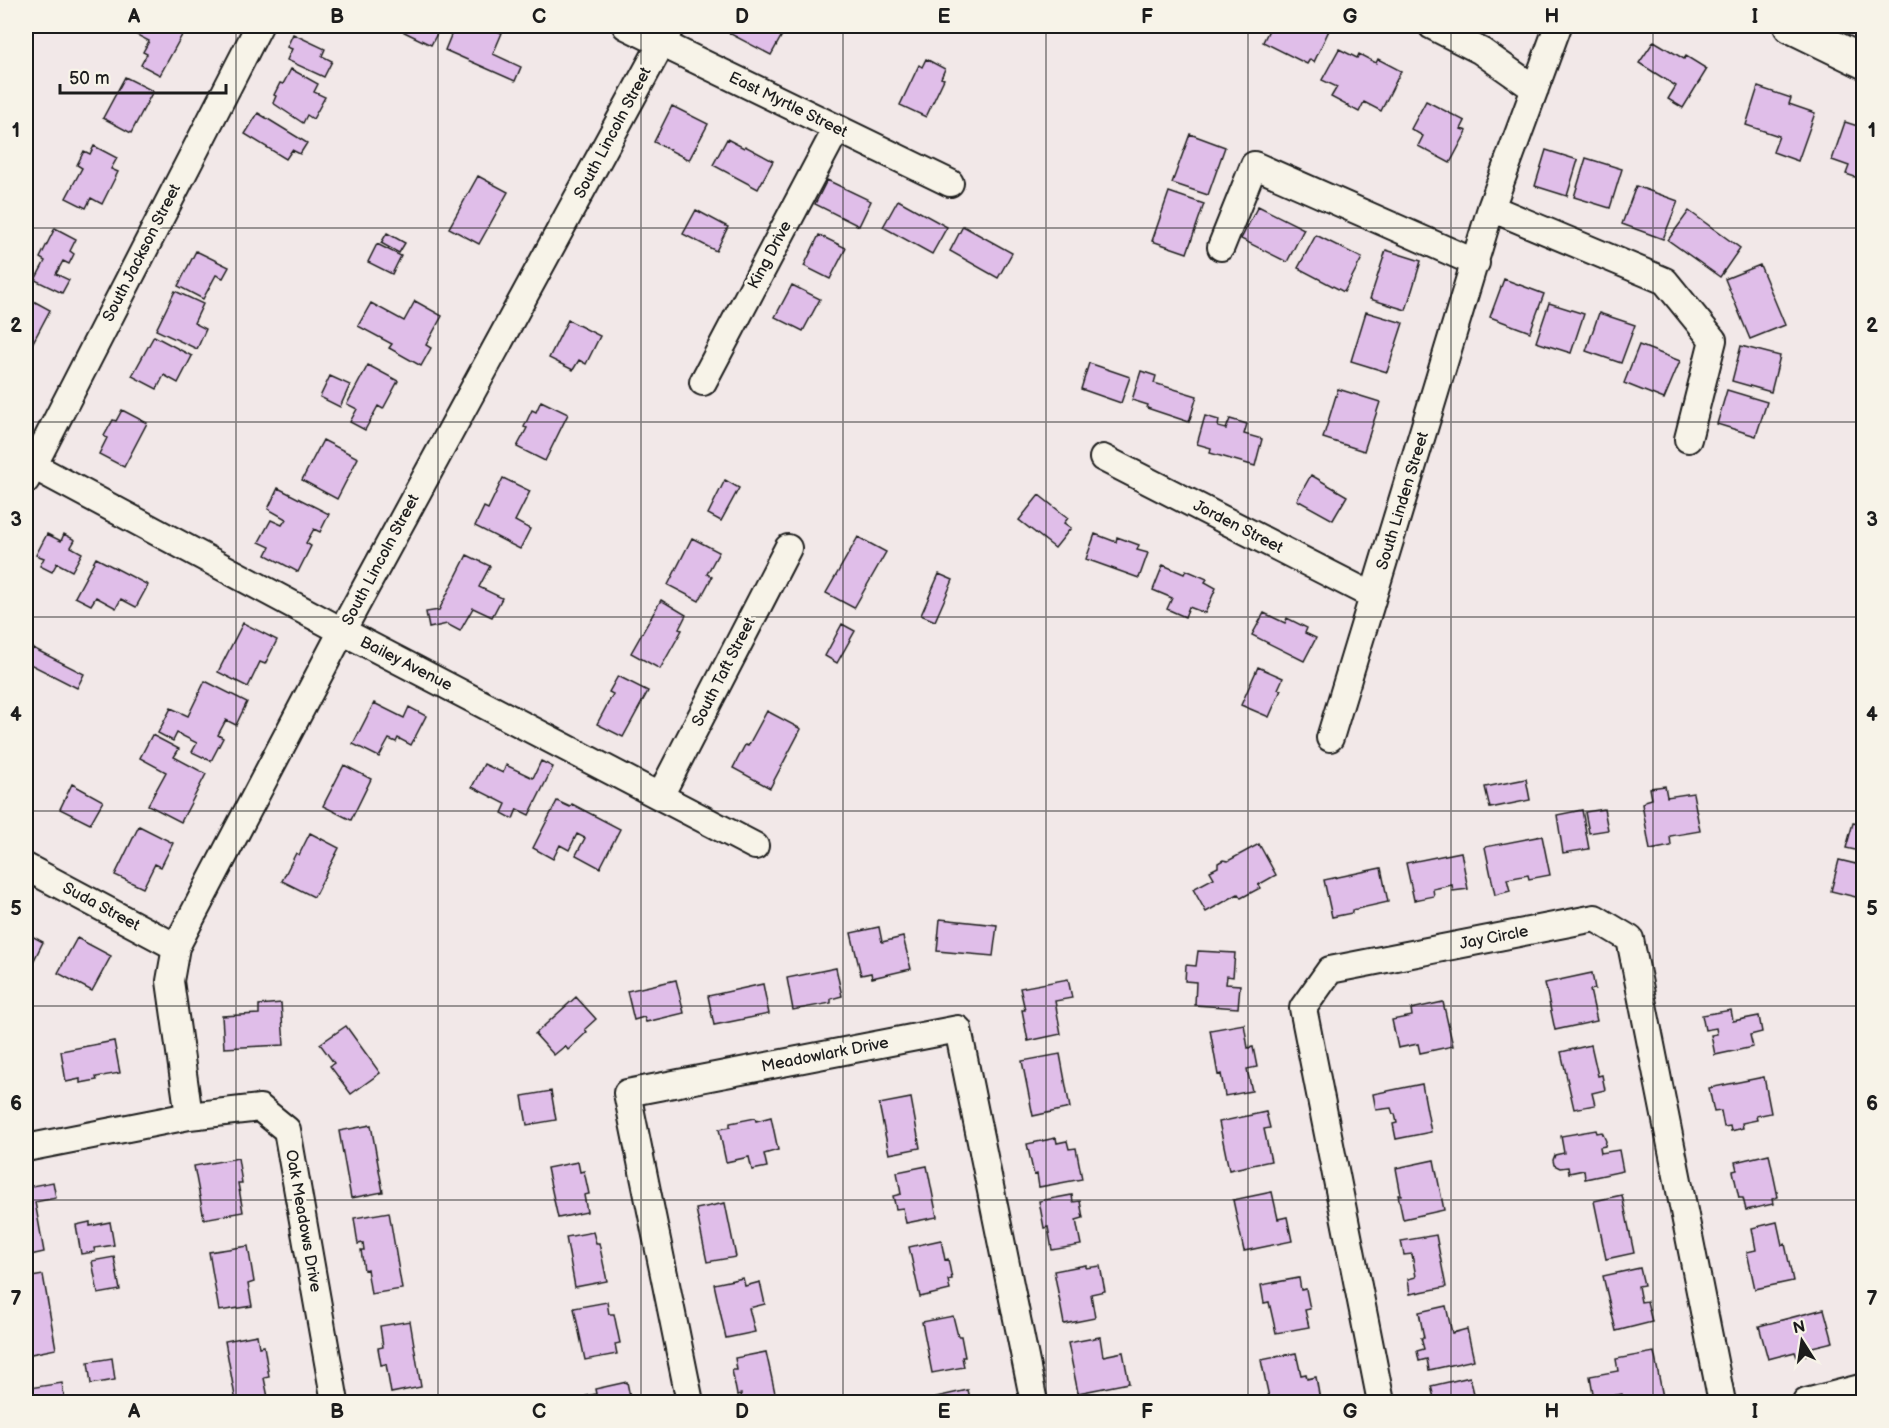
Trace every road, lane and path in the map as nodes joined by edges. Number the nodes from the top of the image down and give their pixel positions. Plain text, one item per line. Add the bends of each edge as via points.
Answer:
1 (259, 26) edge
2 (626, 26) edge
3 (1432, 26) edge
4 (1558, 26) edge
5 (1794, 26) edge
6 (666, 34) edge
7 (1863, 62) edge
8 (1535, 88) junction
9 (837, 128) junction
10 (950, 183) dead end
11 (1491, 208) junction
12 (1221, 247) dead end
13 (1476, 263) junction
14 (703, 382) dead end
15 (1688, 439) dead end
16 (1102, 458) dead end
17 (28, 469) edge
18 (788, 549) dead end
19 (1373, 596) junction
20 (342, 631) junction
21 (1330, 738) dead end
22 (660, 796) junction
23 (755, 846) dead end
24 (26, 867) edge
25 (176, 948) junction
26 (189, 1116) junction
27 (26, 1148) edge
28 (1863, 1388) edge
29 (335, 1402) edge
30 (690, 1402) edge
31 (1034, 1402) edge
32 (1380, 1402) edge
33 (1722, 1402) edge
34 (1806, 1402) edge

1 - 17 street, South Jackson Street
2 - 6 street, East Myrtle Street
3 - 8 street via 1481,51
4 - 8 street, South Linden Street
5 - 7 street
6 - 9 street, East Myrtle Street
6 - 20 street, South Lincoln Street
8 - 11 street, South Linden Street
9 - 10 street, East Myrtle Street
9 - 14 street, King Drive
11 - 13 street, South Linden Street
11 - 15 street via 1665,281 1713,340
12 - 13 street via 1254,165
13 - 19 street, South Linden Street
16 - 19 street, Jorden Street
17 - 20 street, Bailey Avenue
18 - 22 street, South Taft Street
19 - 21 street, South Linden Street
20 - 22 street, Bailey Avenue
20 - 25 street, South Lincoln Street
22 - 23 street, Bailey Avenue
24 - 25 street, Suda Street
25 - 26 street, South Lincoln Street via 171,981
26 - 27 street, Oak Meadows Drive
26 - 29 street, Oak Meadows Drive via 260,1108 287,1130
28 - 34 street
30 - 31 street, Meadowlark Drive via 627,1093 958,1029
32 - 33 street, Jay Circle via 1302,1008 1330,970 1595,918 1630,939

